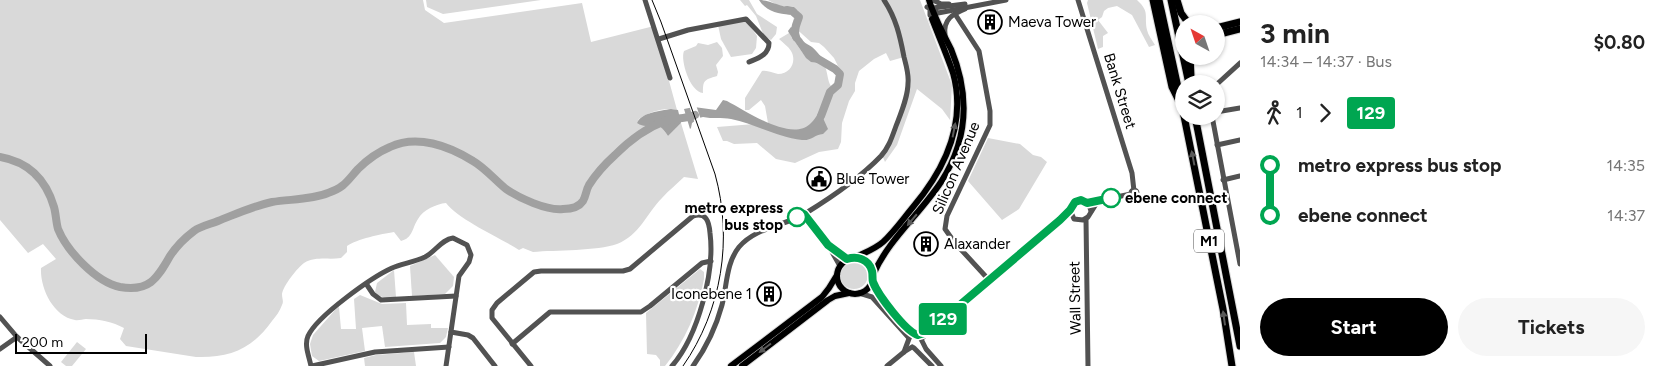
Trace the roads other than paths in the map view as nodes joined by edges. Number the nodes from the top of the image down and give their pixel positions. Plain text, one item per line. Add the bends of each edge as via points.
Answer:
1 (645, 0) edge
2 (884, 0) edge
3 (933, 0) edge
4 (989, 0) edge
5 (1006, 0) edge
6 (1079, 0) edge
7 (1084, 0) edge
8 (1153, 0) edge
9 (1160, 0) edge
10 (1171, 0) edge
11 (1177, 0) edge
12 (927, 2) edge
13 (974, 4) junction
14 (1082, 10) junction
15 (955, 14) junction
16 (930, 15) junction
17 (1182, 15) edge
18 (1240, 22) edge
19 (963, 25) junction
20 (1225, 26) edge
21 (1240, 29) edge
22 (1225, 33) edge
23 (945, 38) junction
24 (659, 39) junction
25 (749, 62) dead end
26 (1240, 63) edge
27 (1175, 75) edge
28 (1188, 75) edge
29 (1225, 77) edge
30 (670, 78) dead end
31 (1175, 94) edge
32 (1240, 108) edge
33 (1225, 110) edge
34 (1185, 125) edge
35 (1197, 125) edge
36 (1214, 125) edge
37 (1240, 140) edge
38 (1217, 145) junction
39 (1240, 176) edge
40 (1223, 180) junction
41 (1098, 201) junction
42 (1087, 203) junction
43 (1070, 210) junction
44 (1091, 211) junction
45 (804, 214) junction
46 (1074, 219) junction
47 (1060, 220) junction
48 (1083, 220) junction
49 (828, 245) junction
50 (1238, 247) edge
51 (856, 258) junction
52 (847, 259) junction
53 (711, 261) junction
54 (1240, 264) edge
55 (840, 266) junction
56 (836, 275) junction
57 (873, 278) junction
58 (989, 280) junction
59 (367, 284) junction
60 (849, 293) junction
61 (860, 293) junction
62 (456, 296) junction
63 (0, 317) edge
64 (451, 332) junction
65 (919, 337) junction
66 (17, 338) junction
67 (512, 344) junction
68 (911, 344) junction
69 (1240, 346) edge
70 (449, 347) junction
71 (0, 349) edge
72 (50, 366) edge
73 (312, 366) edge
74 (446, 366) edge
75 (495, 366) edge
76 (531, 366) edge
77 (672, 366) edge
78 (693, 366) edge
79 (731, 366) edge
80 (742, 366) edge
81 (887, 366) edge
82 (932, 366) edge
83 (940, 366) edge
84 (1088, 366) edge
85 (1230, 366) edge

1 - 24 street
2 - 45 street via 900,34 908,83 890,144 882,156 857,178
3 - 13 street via 940,4
4 - 13 street
5 - 13 street
6 - 14 street, Bank Street
7 - 14 street
8 - 31 highway
9 - 27 highway, M1
10 - 28 highway
11 - 17 highway
12 - 13 street via 938,13
12 - 16 main road
12 - 23 main road
13 - 15 street
13 - 16 street via 934,8
13 - 19 street via 964,14
14 - 41 street, Bank Street via 1132,173 1132,192
15 - 19 street
15 - 23 street via 945,24
51 -> 16 main road via 882,243 915,205 938,174 951,144 957,116 955,85
18 - 20 highway
19 - 58 street, Silicon Avenue via 979,52 990,125 947,216 945,229
21 - 22 highway
23 -> 57 main road via 958,68 962,89 961,138 944,177 879,262
24 - 25 street via 746,19 769,43 766,53
24 - 30 street
26 - 29 street
32 - 33 street
85 -> 34 highway, M1 via 1223,309
35 - 69 highway, M1
36 - 38 street
37 - 38 street
38 - 40 street
39 - 40 street
40 - 50 street
41 - 42 street
41 - 44 street
42 - 43 street via 1078,201
42 - 44 street
43 - 46 street
43 - 47 street
44 - 48 street
45 - 49 street
45 - 78 street via 764,230 740,246 733,257 715,326
46 - 47 street
46 - 48 street
47 - 58 street
48 - 84 street, Wall Street via 1086,229
49 - 52 street
49 - 55 street
50 - 54 street
51 - 52 main road
51 - 57 main road via 870,265
52 - 55 main road
53 - 67 street via 702,263 641,312 550,312
53 - 67 street via 709,222 698,214 630,269 534,272 492,310 492,318
53 - 77 street via 707,288 696,321
55 - 56 main road
56 - 60 main road via 840,286
56 - 79 main road via 822,297
57 - 61 main road
57 - 65 street via 893,312
58 - 65 street
59 - 62 street via 375,297 386,301
59 - 62 street via 390,269 429,255 447,239 453,238 467,246 471,255 459,276
59 - 73 street via 333,308 310,332 307,346
60 - 61 main road
60 -> 80 main road via 828,300
61 - 68 street via 872,297
62 - 64 street
63 - 66 street
64 - 70 street
64 - 75 street via 473,338
65 - 68 street
65 - 68 street via 918,347
65 - 83 street
66 - 71 street
66 - 72 street
67 - 76 street
68 - 81 street
68 - 82 street
70 - 73 street via 375,352
70 - 74 street

